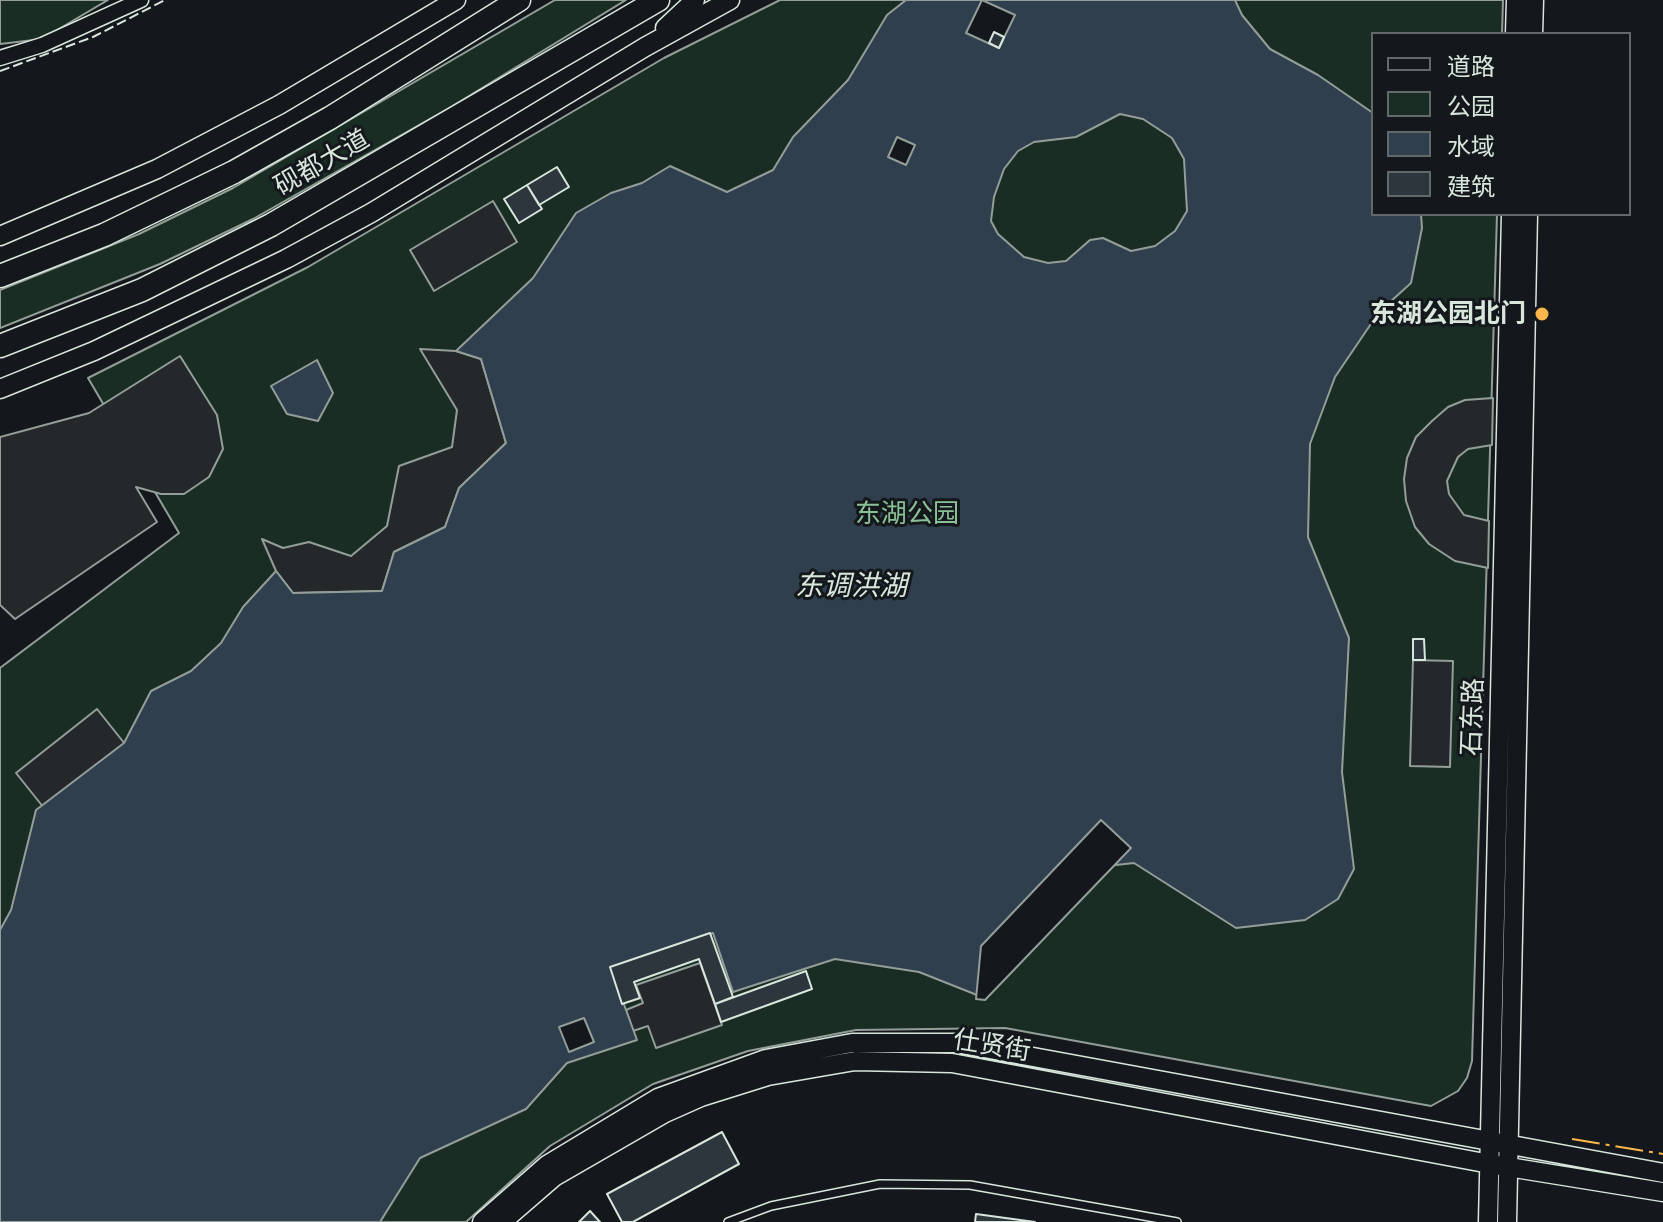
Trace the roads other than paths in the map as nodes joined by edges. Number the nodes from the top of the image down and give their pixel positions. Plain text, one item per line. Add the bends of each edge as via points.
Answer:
1 (141, 0) edge
2 (456, 0) edge
3 (519, 0) edge
4 (658, 0) edge
5 (695, 0) edge
6 (730, 0) edge
7 (1516, 0) edge
8 (1534, 0) edge
9 (1515, 32) edge
10 (1533, 32) edge
11 (645, 47) junction
12 (0, 58) edge
13 (1511, 216) edge
14 (1528, 216) edge
15 (0, 236) edge
16 (0, 276) edge
17 (0, 346) edge
18 (0, 389) edge
19 (1499, 1143) junction
20 (1499, 1165) junction
21 (1663, 1173) edge
22 (1663, 1192) edge
23 (482, 1222) edge
24 (502, 1222) edge
25 (728, 1222) edge
26 (1177, 1222) edge
27 (1488, 1222) edge
28 (1507, 1222) edge

1 - 12 street
2 - 15 street via 170,163
3 - 16 main road, 砚都大道 via 234,172 104,235
4 - 17 main road, 砚都大道 via 271,225 142,290
5 - 11 street
6 - 11 street
7 - 9 street
8 - 10 street
11 - 18 street via 286,259 94,351
13 - 19 street, 石东路
14 - 19 street, 石东路
19 - 20 street, 石东路
19 - 21 street
19 - 23 street via 957,1043 852,1043 766,1059 658,1098 547,1165
20 - 22 street, 仕贤街
20 - 24 street, 仕贤街 via 952,1063 855,1061 768,1076 677,1108 554,1177
20 - 27 street, 石东路
20 - 28 street, 石东路
25 - 26 lane via 771,1206 880,1184 970,1185

